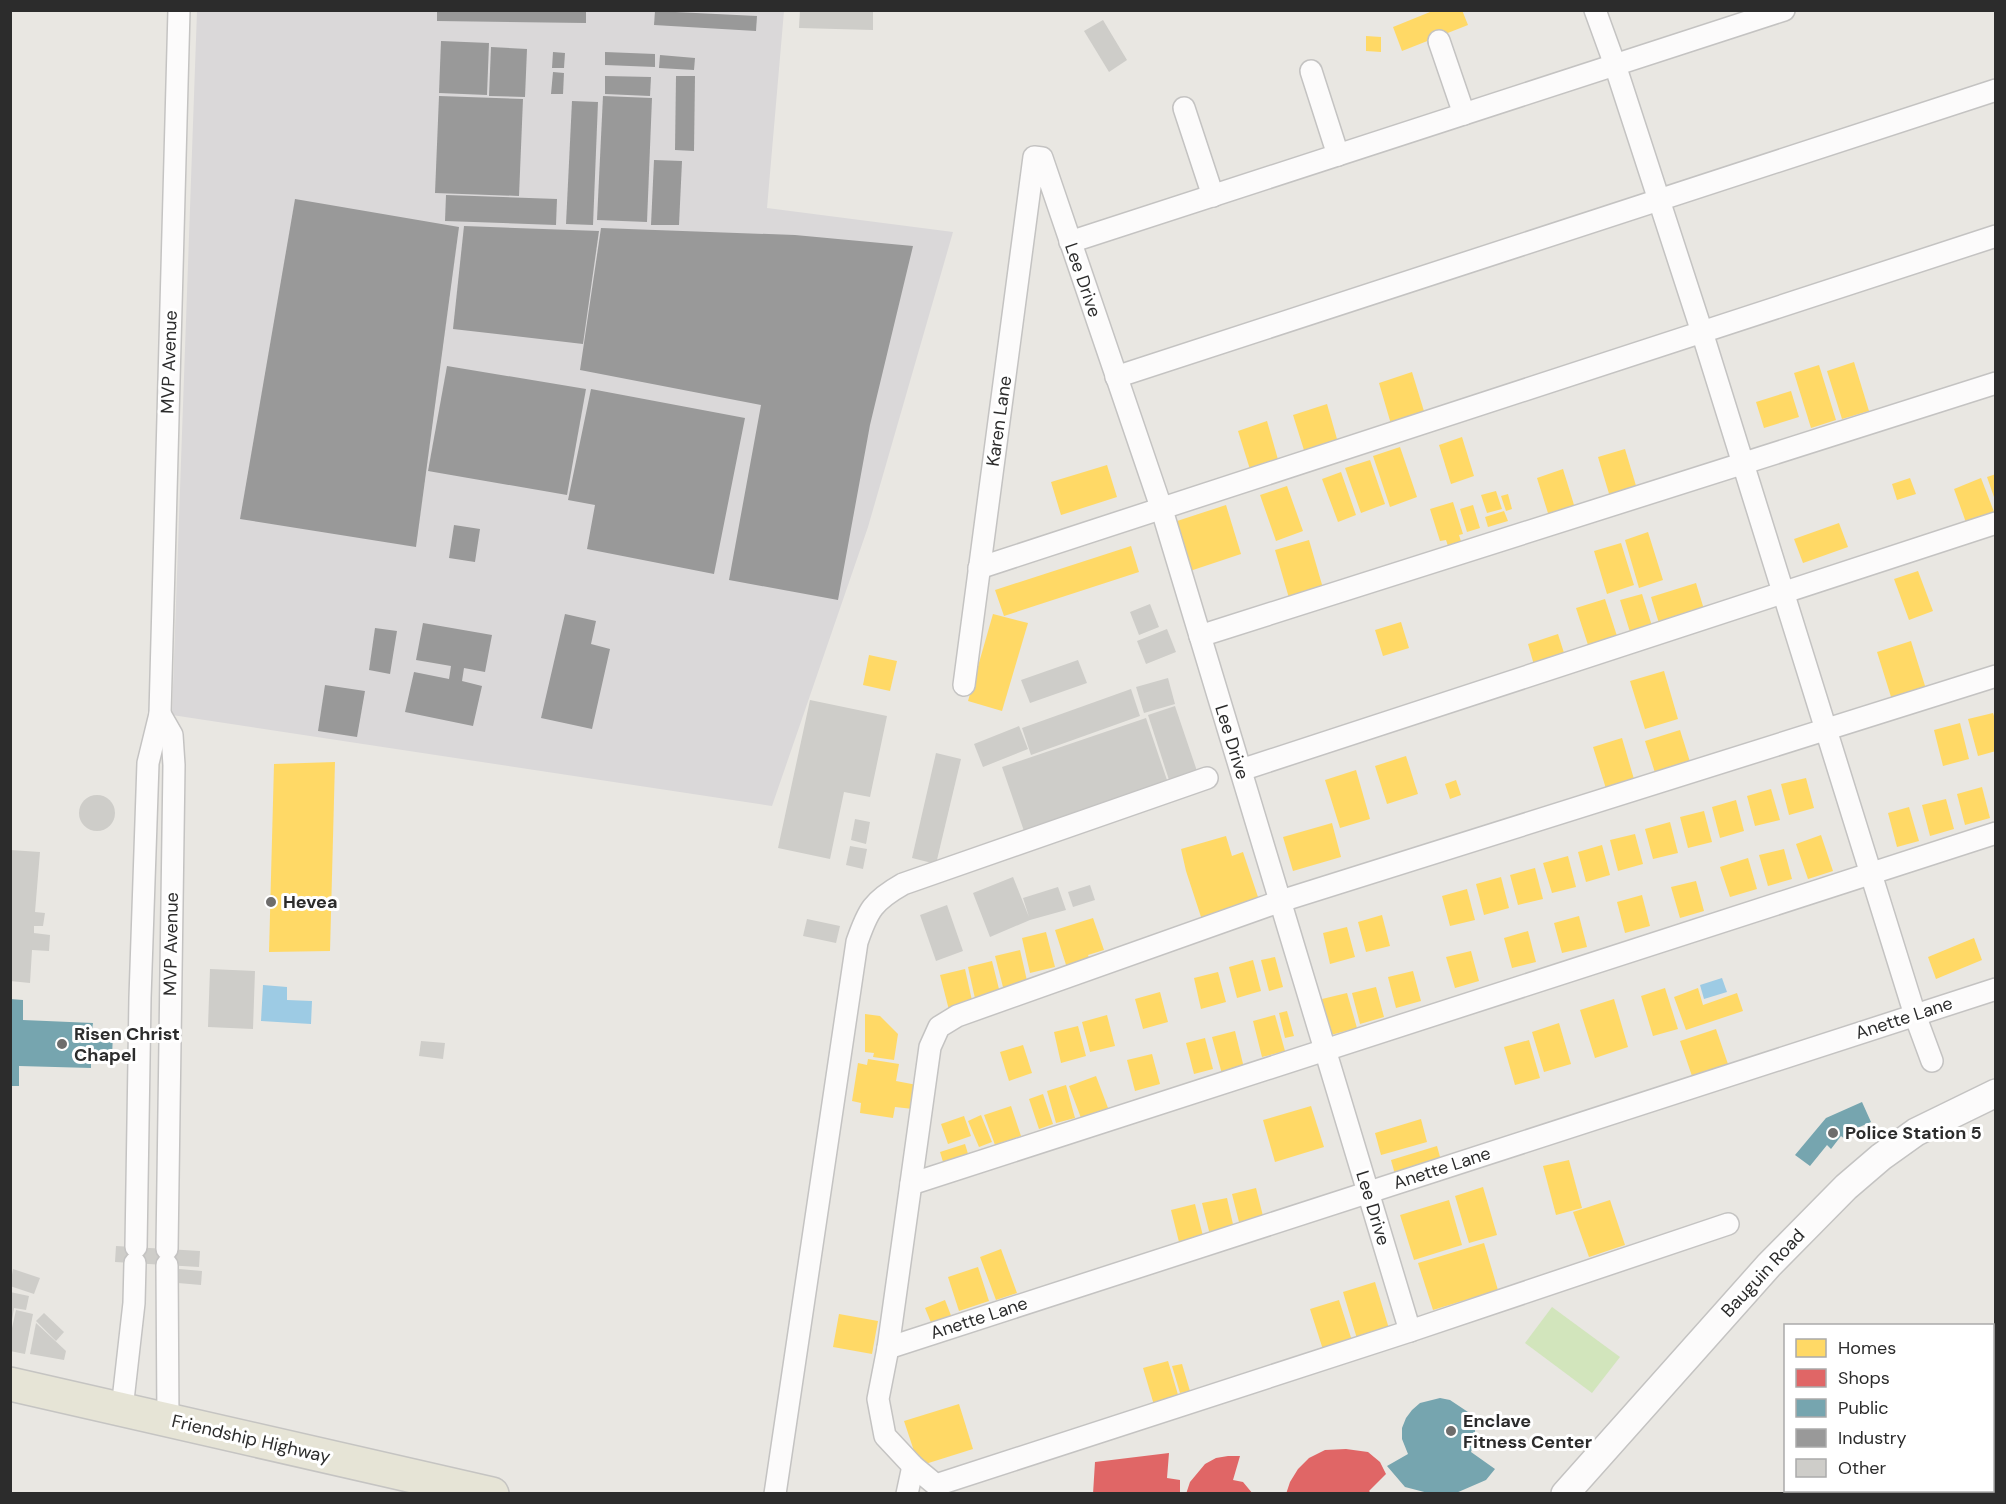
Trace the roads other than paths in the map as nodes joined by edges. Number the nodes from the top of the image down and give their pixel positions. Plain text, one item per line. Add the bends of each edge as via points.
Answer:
1 (179, 10) edge
2 (1595, 10) edge
3 (1784, 10) edge
4 (1748, 16) edge
5 (1439, 41) dead end
6 (1615, 65) junction
7 (1311, 71) dead end
8 (1995, 90) edge
9 (1184, 108) dead end
10 (1464, 114) junction
11 (1338, 155) junction
12 (1038, 157) joint
13 (1213, 196) junction
14 (1659, 200) junction
15 (1995, 236) edge
16 (1070, 242) junction
17 (1702, 332) junction
18 (1116, 377) junction
19 (1995, 383) edge
20 (1743, 463) junction
21 (1162, 510) junction
22 (1995, 523) edge
23 (979, 568) junction
24 (1783, 592) junction
25 (1200, 636) junction
26 (1995, 676) edge
27 (964, 685) dead end
28 (160, 714) junction
29 (1826, 730) junction
30 (1241, 770) junction
31 (1207, 778) dead end
32 (1995, 833) edge
33 (1871, 873) junction
34 (1281, 901) junction
35 (1995, 989) edge
36 (1915, 1015) junction
37 (1325, 1050) junction
38 (1932, 1061) dead end
39 (169, 1087) junction
40 (139, 1088) junction
41 (1995, 1093) edge
42 (911, 1184) junction
43 (1368, 1192) junction
44 (167, 1210) junction
45 (136, 1211) junction
46 (1728, 1224) dead end
47 (1410, 1331) junction
48 (888, 1347) junction
49 (10, 1384) edge
50 (122, 1409) junction
51 (168, 1421) junction
52 (913, 1466) junction
53 (936, 1489) edge
54 (492, 1494) edge
55 (775, 1494) edge
56 (907, 1494) edge
57 (1564, 1494) edge

1 - 28 street, MVP Avenue
2 - 6 street
3 - 4 street
4 - 6 street
5 - 10 street
6 - 10 street
6 - 14 street
7 - 11 street
8 - 14 street
9 - 13 street
10 - 11 street
11 - 13 street
12 - 16 street, Lee Drive
12 - 23 street, Karen Lane
13 - 16 street
14 - 17 street
14 - 18 street
15 - 17 street
16 - 18 street, Lee Drive
17 - 20 street
17 - 21 street
18 - 21 street, Lee Drive
19 - 20 street
20 - 24 street
20 - 25 street
21 - 23 street
21 - 25 street, Lee Drive
22 - 24 street
23 - 27 street, Karen Lane
24 - 29 street
24 - 30 street
25 - 30 street, Lee Drive
26 - 29 street
28 - 39 street, MVP Avenue via 172,735 174,765
28 - 40 street, MVP Avenue via 148,763
29 - 33 street
29 - 34 street
30 - 34 street, Lee Drive
31 - 55 street via 903,884 883,895 866,915 857,942
32 - 33 street
33 - 36 street
33 - 37 street
34 - 37 street, Lee Drive
34 - 42 street via 957,1016 939,1027 930,1047
35 - 36 street, Anette Lane
36 - 38 street
36 - 43 street, Anette Lane
37 - 42 street
37 - 43 street, Lee Drive
39 - 40 street
39 - 44 street, MVP Avenue
40 - 45 street, MVP Avenue
41 - 57 street, Bauguin Road via 1916,1132 1846,1187 1769,1265
42 - 48 street
43 - 47 street, Lee Drive
43 - 48 street, Anette Lane
44 - 45 street
44 - 51 street, MVP Avenue
45 - 50 street, MVP Avenue via 134,1303
46 - 47 street
47 - 53 street
48 - 52 street via 878,1399 882,1430
49 - 50 main road, Friendship Highway
50 - 51 main road, Friendship Highway
51 - 54 main road, Friendship Highway
52 - 53 street
52 - 56 street

